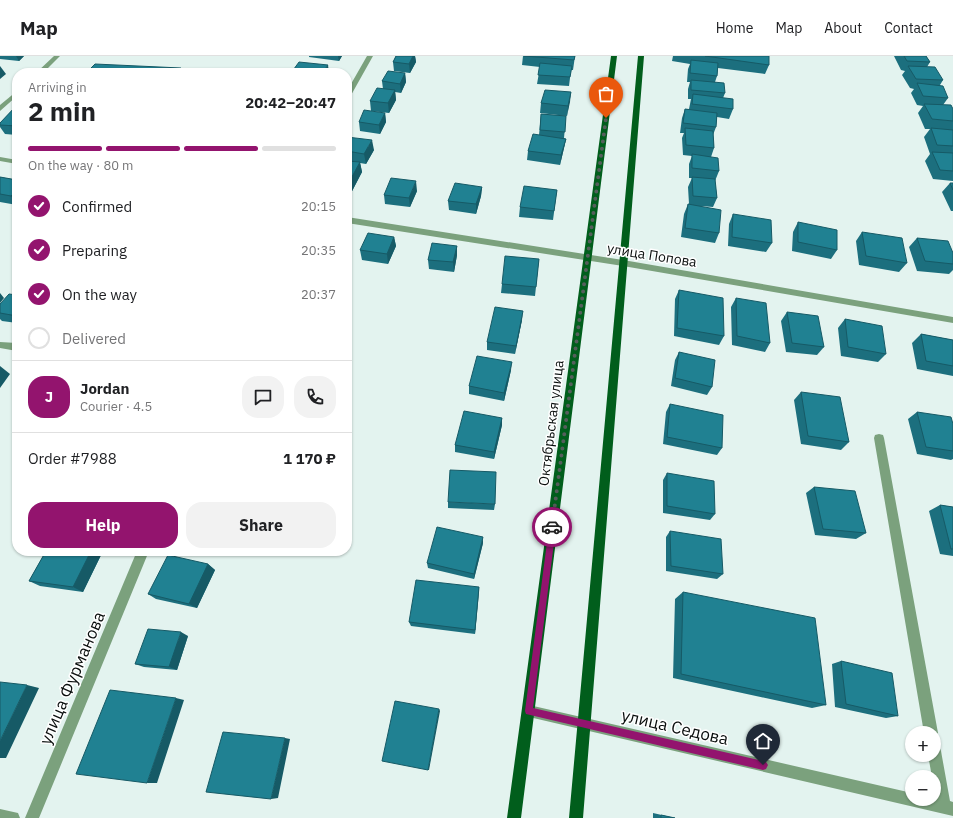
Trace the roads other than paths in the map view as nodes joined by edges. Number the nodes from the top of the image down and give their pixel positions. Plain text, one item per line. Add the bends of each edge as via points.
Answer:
1 (57, 56) edge
2 (370, 56) edge
3 (614, 56) edge
4 (641, 56) edge
5 (44, 68) edge
6 (352, 88) edge
7 (12, 98) edge
8 (0, 109) edge
9 (0, 159) edge
10 (12, 161) edge
11 (352, 221) edge
12 (587, 258) junction
13 (623, 263) junction
14 (953, 320) edge
15 (0, 345) edge
16 (12, 346) edge
17 (879, 438) dead end
18 (141, 556) edge
19 (529, 711) junction
20 (585, 725) junction
21 (930, 726) edge
22 (937, 762) edge
23 (948, 808) edge
24 (0, 816) edge
25 (13, 818) edge
26 (32, 818) edge
27 (514, 818) edge
28 (576, 818) edge

1 - 5 street
2 - 6 street
3 - 12 main road, Октябрьская улица
4 - 13 main road
7 - 8 street
9 - 10 street
11 - 12 street, улица Попова
12 - 13 street, улица Попова
12 - 19 main road, Октябрьская улица
13 - 14 street, улица Попова
13 - 20 main road
15 - 16 street
17 - 21 street
18 - 26 street, улица Фурманова
19 - 20 street, улица Седова
19 - 27 main road, Октябрьская улица
20 - 23 street, улица Седова
20 - 28 main road
22 - 23 street
24 - 25 street

